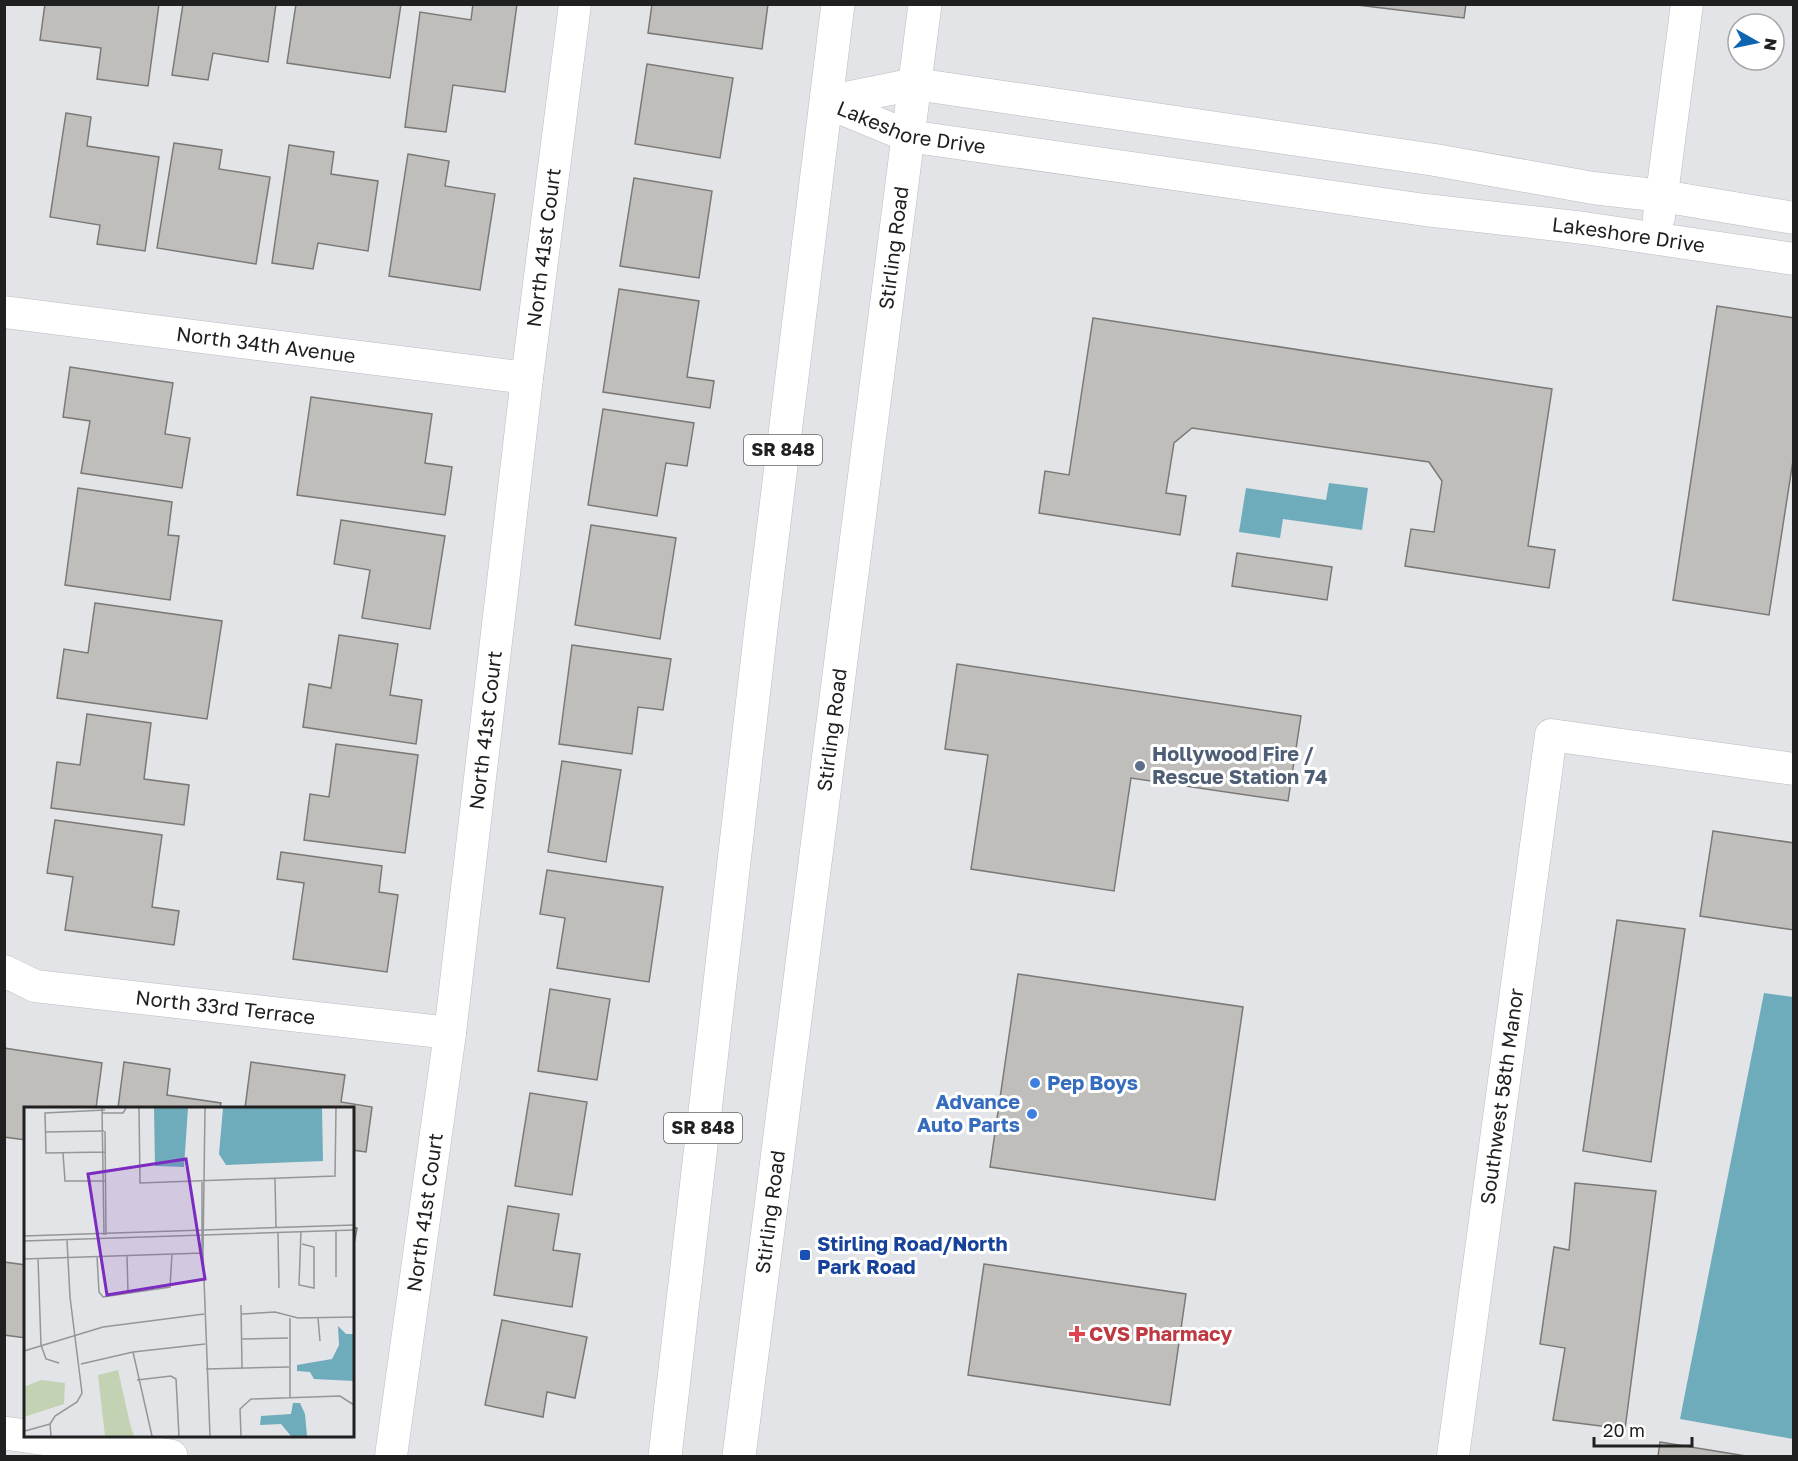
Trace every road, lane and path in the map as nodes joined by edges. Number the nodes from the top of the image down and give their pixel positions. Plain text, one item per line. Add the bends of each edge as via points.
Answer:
1 (575, 4) edge
2 (838, 4) edge
3 (925, 4) edge
4 (1687, 4) edge
5 (915, 84) junction
6 (826, 102) junction
7 (908, 136) junction
8 (1471, 166) junction
9 (1662, 196) junction
10 (1464, 214) junction
11 (1794, 218) edge
12 (1655, 239) junction
13 (1794, 259) edge
14 (4, 312) edge
15 (527, 378) junction
16 (1794, 769) edge
17 (4, 971) edge
18 (450, 1033) junction
19 (4, 1433) edge
20 (24, 1436) edge
21 (33, 1437) edge
22 (171, 1456) edge
23 (391, 1456) edge
24 (665, 1456) edge
25 (739, 1456) edge
26 (1453, 1456) edge

1 - 15 street, North 41st Court
2 - 6 main road, SR 848
3 - 5 main road, Stirling Road
4 - 9 street
5 - 6 street, Lakeshore Drive
5 - 7 main road, Stirling Road
5 - 8 street, Lakeshore Drive
6 - 7 street, Lakeshore Drive
6 - 24 main road, SR 848
7 - 10 street, Lakeshore Drive
7 - 25 main road, Stirling Road
8 - 9 street, Lakeshore Drive
8 - 10 street
9 - 11 street, Lakeshore Drive
9 - 12 street
10 - 12 street, Lakeshore Drive
12 - 13 street, Lakeshore Drive
14 - 15 street, North 34th Avenue
15 - 18 street, North 41st Court
16 - 26 street, Southwest 58th Manor via 1551,735
17 - 18 street, North 33rd Terrace via 35,986
18 - 23 street, North 41st Court
19 - 20 main road
21 - 22 main road

